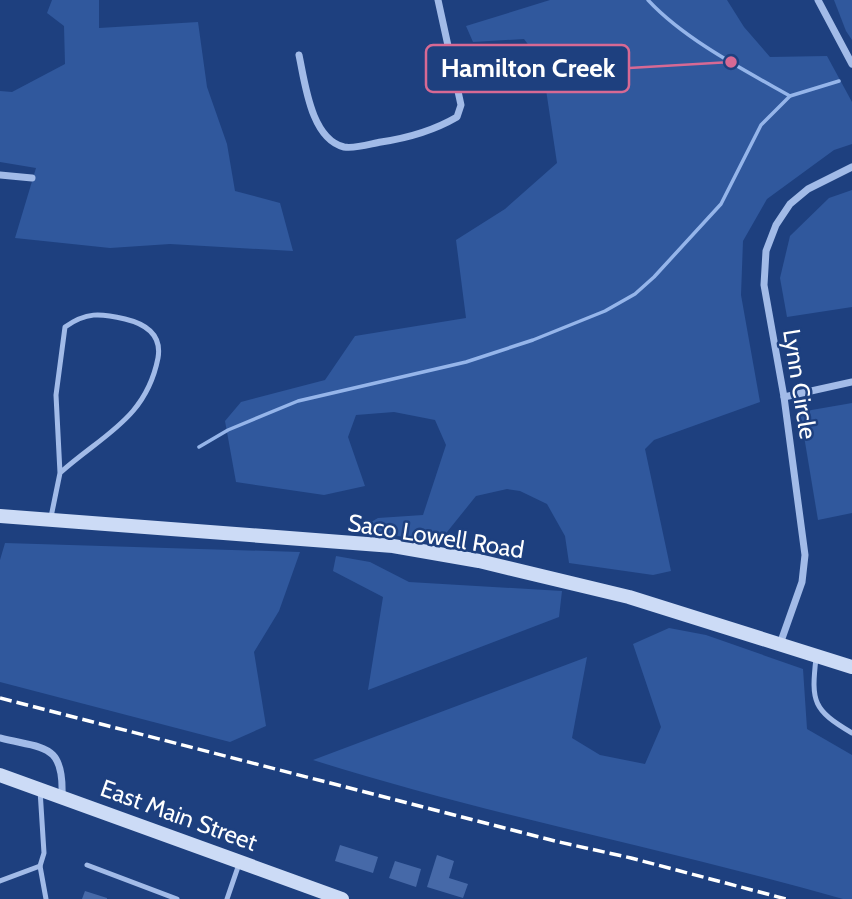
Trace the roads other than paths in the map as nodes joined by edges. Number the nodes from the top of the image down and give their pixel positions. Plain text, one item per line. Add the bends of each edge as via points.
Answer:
1 (438, 0) edge
2 (818, 0) edge
3 (299, 55) dead end
4 (852, 64) edge
5 (852, 167) edge
6 (0, 175) edge
7 (32, 178) dead end
8 (852, 382) edge
9 (784, 397) junction
10 (60, 473) junction
11 (0, 516) edge
12 (51, 520) junction
13 (779, 645) junction
14 (817, 655) junction
15 (852, 667) edge
16 (852, 733) edge
17 (0, 738) edge
18 (0, 775) edge
19 (40, 789) junction
20 (62, 796) junction
21 (240, 861) junction
22 (87, 865) dead end
23 (40, 866) junction
24 (0, 881) edge
25 (45, 899) edge
26 (177, 899) edge
27 (227, 899) edge
28 (342, 899) edge

1 - 3 street via 461,105 457,117 438,129 347,148 332,143 307,96
2 - 4 street
5 - 9 street, Lynn Circle via 808,189 790,204 766,251 764,285
6 - 7 street
8 - 9 street
9 - 13 street, Lynn Circle via 805,555 802,582
10 - 10 lane via 56,394 65,327 80,316 106,314 138,322 155,333 160,348 146,395 115,431
10 - 12 lane
11 - 12 street, Saco Lowell Road
12 - 13 street, Saco Lowell Road via 393,547 479,561 629,597
13 - 14 street, Saco Lowell Road
14 - 15 street, Saco Lowell Road
14 - 16 lane via 815,701 824,715
17 - 20 street via 55,755 61,767
18 - 19 street, East Main Street
19 - 20 street, East Main Street
19 - 23 lane via 44,853
20 - 21 street, East Main Street
21 - 27 lane
21 - 28 street, East Main Street
22 - 26 lane
23 - 24 lane
23 - 25 lane

